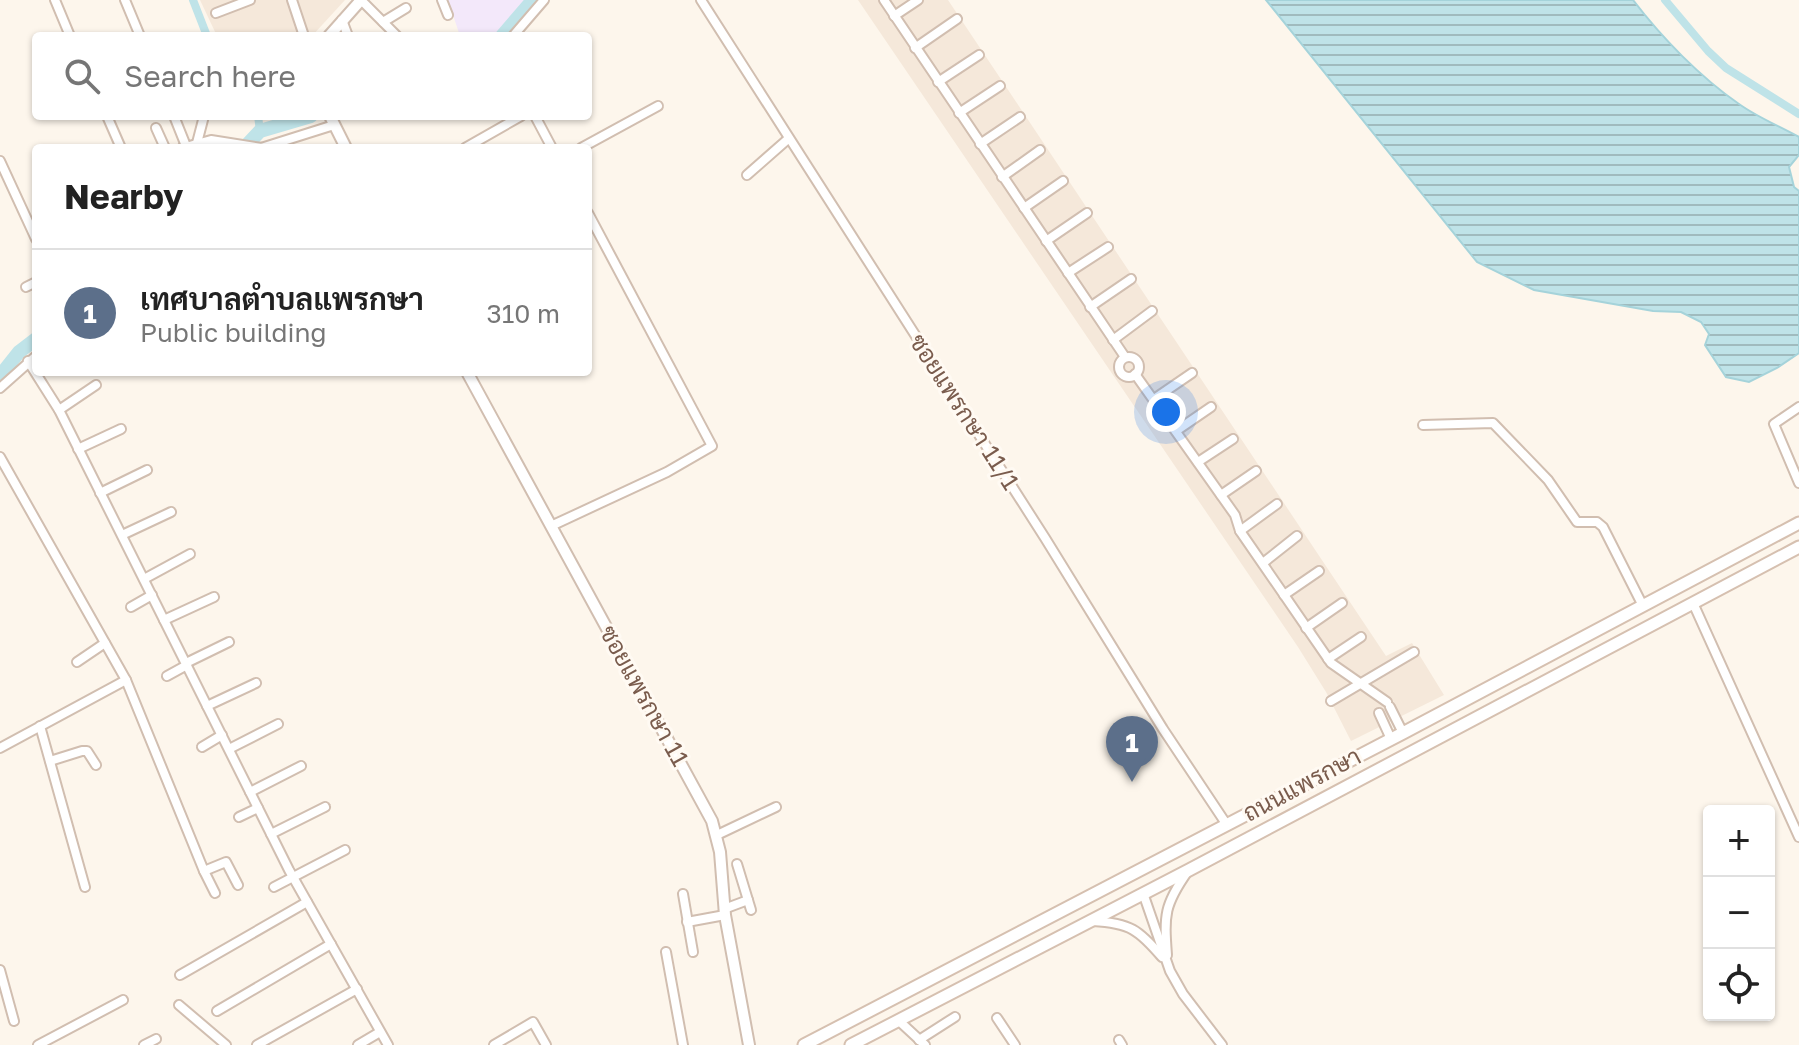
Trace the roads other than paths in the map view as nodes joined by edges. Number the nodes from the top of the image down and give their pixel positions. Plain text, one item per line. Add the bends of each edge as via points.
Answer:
1 (55, 0) edge
2 (125, 0) edge
3 (250, 0) edge
4 (292, 0) edge
5 (361, 0) edge
6 (442, 0) edge
7 (544, 0) edge
8 (701, 0) edge
9 (884, 0) edge
10 (918, 0) edge
11 (238, 2) edge
12 (406, 8) dead end
13 (216, 13) dead end
14 (448, 15) dead end
15 (894, 16) junction
16 (957, 19) dead end
17 (342, 20) junction
18 (383, 22) junction
19 (68, 32) edge
20 (138, 32) edge
21 (299, 32) edge
22 (332, 32) edge
23 (346, 32) edge
24 (393, 32) edge
25 (516, 32) edge
26 (915, 48) junction
27 (979, 55) dead end
28 (938, 82) junction
29 (1000, 86) dead end
30 (658, 106) dead end
31 (959, 113) junction
32 (1020, 117) dead end
33 (109, 120) edge
34 (175, 120) edge
35 (203, 120) edge
36 (332, 120) edge
37 (514, 120) edge
38 (537, 120) edge
39 (156, 128) dead end
40 (788, 139) junction
41 (197, 143) junction
42 (119, 144) edge
43 (163, 144) edge
44 (183, 144) edge
45 (194, 144) edge
46 (244, 144) edge
47 (267, 144) edge
48 (344, 144) edge
49 (472, 144) edge
50 (550, 144) edge
51 (588, 144) edge
52 (980, 144) junction
53 (1040, 150) dead end
54 (0, 161) edge
55 (747, 175) dead end
56 (1002, 177) junction
57 (1063, 181) dead end
58 (1024, 208) junction
59 (1087, 213) dead end
60 (592, 221) edge
61 (32, 230) edge
62 (1046, 241) junction
63 (1108, 247) dead end
64 (1068, 273) junction
65 (1131, 279) dead end
66 (32, 284) edge
67 (26, 287) dead end
68 (1090, 307) junction
69 (1152, 311) dead end
70 (1113, 340) junction
71 (1125, 357) junction
72 (32, 358) edge
73 (1192, 373) dead end
74 (1135, 374) junction
75 (41, 376) edge
76 (469, 376) edge
77 (96, 385) dead end
78 (0, 388) edge
79 (1154, 399) junction
80 (1211, 407) dead end
81 (1799, 407) edge
82 (59, 410) junction
83 (1423, 425) dead end
84 (121, 429) dead end
85 (1176, 431) junction
86 (1233, 439) dead end
87 (78, 449) junction
88 (0, 457) edge
89 (1198, 462) junction
90 (147, 470) dead end
91 (1256, 471) dead end
92 (1799, 483) edge
93 (100, 493) junction
94 (1221, 495) junction
95 (1277, 504) dead end
96 (171, 512) dead end
97 (1799, 523) edge
98 (551, 526) junction
99 (1240, 531) junction
100 (122, 535) junction
101 (1297, 536) dead end
102 (1799, 547) edge
103 (190, 554) dead end
104 (1263, 563) junction
105 (1319, 571) dead end
106 (144, 579) junction
107 (152, 595) junction
108 (1284, 595) junction
109 (214, 597) dead end
110 (1342, 603) dead end
111 (1693, 603) junction
112 (1643, 606) junction
113 (131, 607) dead end
114 (164, 620) junction
115 (1306, 628) junction
116 (1361, 637) dead end
117 (229, 642) dead end
118 (105, 643) junction
119 (1414, 652) dead end
120 (1554, 654) junction
121 (1328, 659) junction
122 (77, 662) dead end
123 (186, 664) junction
124 (1565, 672) junction
125 (167, 676) dead end
126 (126, 680) junction
127 (256, 683) dead end
128 (1362, 684) junction
129 (1378, 696) junction
130 (1331, 701) dead end
131 (207, 706) junction
132 (278, 724) dead end
133 (40, 726) junction
134 (1403, 733) junction
135 (222, 735) junction
136 (1391, 739) junction
137 (202, 747) dead end
138 (0, 748) edge
139 (229, 749) junction
140 (50, 761) junction
141 (96, 765) dead end
142 (301, 766) dead end
143 (250, 792) junction
144 (325, 807) dead end
145 (776, 807) dead end
146 (258, 808) junction
147 (239, 817) dead end
148 (1227, 825) junction
149 (271, 834) junction
150 (717, 835) junction
151 (1799, 837) edge
152 (345, 850) dead end
153 (737, 864) dead end
154 (1189, 870) junction
155 (204, 871) junction
156 (293, 877) junction
157 (238, 885) dead end
158 (85, 887) dead end
159 (274, 887) dead end
160 (215, 893) dead end
161 (1143, 893) junction
162 (683, 894) dead end
163 (748, 900) junction
164 (307, 902) junction
165 (751, 910) dead end
166 (725, 912) junction
167 (1090, 921) junction
168 (687, 922) junction
169 (331, 944) junction
170 (666, 952) dead end
171 (693, 952) dead end
172 (1167, 964) junction
173 (0, 970) edge
174 (180, 975) dead end
175 (357, 989) junction
176 (123, 1000) dead end
177 (179, 1005) dead end
178 (10, 1006) junction
179 (0, 1009) edge
180 (217, 1011) dead end
181 (955, 1017) dead end
182 (997, 1018) dead end
183 (898, 1020) junction
184 (14, 1021) dead end
185 (380, 1032) junction
186 (156, 1039) dead end
187 (865, 1042) edge
188 (922, 1043) edge
189 (38, 1045) edge
190 (144, 1045) edge
191 (226, 1045) edge
192 (257, 1045) edge
193 (358, 1045) edge
194 (388, 1045) edge
195 (494, 1045) edge
196 (546, 1045) edge
197 (683, 1045) edge
198 (749, 1045) edge
199 (804, 1045) edge
200 (851, 1045) edge
201 (1015, 1045) edge
202 (1222, 1045) edge

1 - 19 street
2 - 20 street
3 - 11 street
4 - 21 street
5 - 17 street
5 - 18 street
6 - 14 street
7 - 25 street
8 - 40 street, ซอยแพรกษา 11/1
9 - 15 street
10 - 15 street
11 - 13 street
12 - 18 street
15 - 26 street
16 - 26 street
17 - 22 street
17 - 23 street
18 - 24 street
26 - 28 street
27 - 28 street
28 - 31 street
29 - 31 street
30 - 51 street
31 - 52 street
32 - 52 street
33 - 42 street
34 - 44 street
35 - 41 street
36 - 47 street
36 - 48 street
37 - 49 street
38 - 50 street
39 - 43 street
40 - 55 street
40 - 148 street, ซอยแพรกษา 11/1
41 - 45 street
41 - 46 street
52 - 56 street
53 - 56 street
54 - 61 street
56 - 58 street
57 - 58 street
58 - 62 street
59 - 62 street
60 - 98 street via 712,446
62 - 64 street
63 - 64 street
64 - 68 street
65 - 68 street
66 - 67 street
68 - 70 street
69 - 70 street
70 - 71 street
71 - 74 street via 1137,360
71 - 74 street via 1121,373
72 - 78 street
73 - 79 street
74 - 79 street
75 - 82 street
76 - 98 street, ซอยแพรกษา 11
77 - 82 street
79 - 85 street
80 - 85 street
81 - 92 street via 1774,424
82 - 87 street
83 - 112 street via 1493,423 1548,480 1577,522 1599,523
84 - 87 street
85 - 89 street
86 - 89 street
87 - 93 street
88 - 118 street
89 - 94 street
90 - 93 street
91 - 94 street
93 - 100 street
94 - 99 street
95 - 99 street
96 - 100 street
97 - 112 main road, ถนนแพรกษา
98 - 150 street, ซอยแพรกษา 11
99 - 104 street
100 - 106 street
101 - 104 street
102 - 111 main road, ถนนแพรกษา
103 - 106 street
104 - 108 street
105 - 108 street
106 - 107 street
107 - 113 street
107 - 114 street
108 - 115 street
109 - 114 street
110 - 115 street
111 - 124 main road, ถนนแพรกษา
111 - 151 street
112 - 120 main road, ถนนแพรกษา
114 - 123 street
115 - 121 street
116 - 121 street
117 - 123 street
118 - 122 street
118 - 126 street
119 - 128 street
120 - 124 main road
120 - 134 main road, ถนนแพรกษา
121 - 128 street
123 - 125 street
123 - 131 street
124 - 154 main road, ถนนแพรกษา
126 - 133 street
126 - 155 street
127 - 131 street
128 - 129 street
128 - 130 street
129 - 134 street
129 - 136 street via 1377,710
131 - 135 street
132 - 139 street
133 - 138 street
133 - 140 street
134 - 136 main road, ถนนแพรกษา
135 - 137 street
135 - 139 street
136 - 148 main road, ถนนแพรกษา
139 - 143 street
140 - 141 street via 82,751
140 - 158 street
142 - 143 street
143 - 146 street
144 - 149 street
145 - 150 street
146 - 147 street
146 - 149 street
148 - 199 main road, ถนนแพรกษา
149 - 156 street
150 - 166 street, ซอยแพรกษา 11
152 - 156 street
153 - 163 street
154 - 161 main road, ถนนแพรกษา
154 - 172 street via 1164,916
155 - 157 street via 226,862
155 - 160 street
156 - 159 street
156 - 164 street
161 - 167 main road, ถนนแพรกษา
161 - 172 street
162 - 168 street
163 - 165 street
163 - 166 street
164 - 169 street
164 - 174 street
166 - 168 street
166 - 198 street, ซอยแพรกษา 11
167 - 172 street via 1135,928
167 - 183 main road, ถนนแพรกษา
168 - 171 street
169 - 175 street
169 - 180 street
170 - 197 street
172 - 202 street
173 - 178 street
175 - 185 street
175 - 192 street
176 - 189 street
177 - 191 street
178 - 179 street
178 - 184 street
181 - 188 street
182 - 201 street
183 - 187 main road, ถนนแพรกษา
183 - 188 street
185 - 193 street
185 - 194 street
186 - 190 street
187 - 200 main road, ถนนแพรกษา
195 - 196 street via 533,1022

